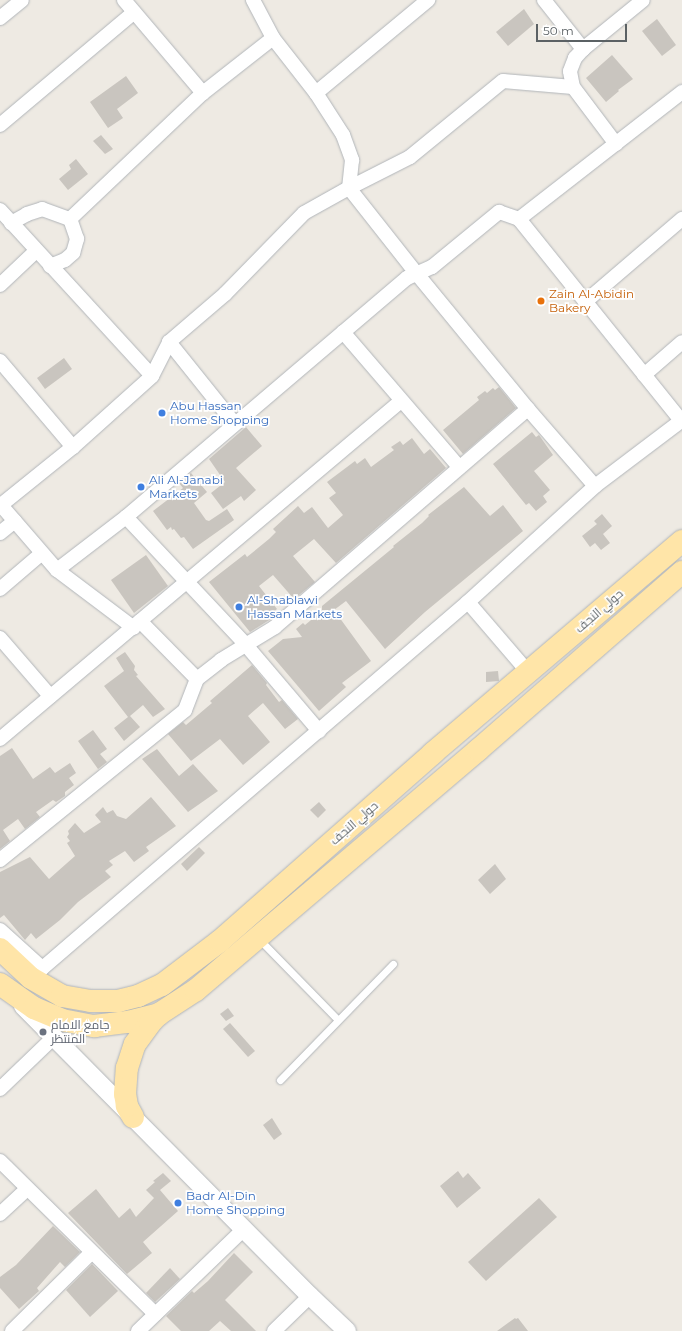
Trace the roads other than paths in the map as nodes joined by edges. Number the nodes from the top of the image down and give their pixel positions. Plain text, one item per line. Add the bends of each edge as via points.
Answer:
1 (22, 0) edge
2 (124, 0) edge
3 (253, 0) edge
4 (428, 0) edge
5 (544, 0) edge
6 (643, 0) edge
7 (134, 12) junction
8 (0, 18) edge
9 (273, 38) junction
10 (583, 49) junction
11 (573, 87) junction
12 (682, 92) edge
13 (203, 93) junction
14 (316, 93) junction
15 (0, 125) edge
16 (616, 144) junction
17 (349, 188) junction
18 (0, 210) edge
19 (70, 219) junction
20 (519, 219) junction
21 (682, 219) edge
22 (11, 223) junction
23 (36, 251) junction
24 (50, 266) junction
25 (417, 274) junction
26 (0, 285) edge
27 (585, 302) junction
28 (343, 332) junction
29 (169, 342) junction
30 (682, 342) edge
31 (0, 361) edge
32 (644, 375) junction
33 (152, 376) junction
34 (401, 401) junction
35 (528, 409) junction
36 (682, 422) edge
37 (234, 423) junction
38 (73, 447) junction
39 (459, 467) junction
40 (595, 486) junction
41 (1, 505) edge
42 (126, 517) junction
43 (15, 521) junction
44 (0, 533) edge
45 (682, 540) edge
46 (42, 553) junction
47 (57, 570) junction
48 (682, 572) edge
49 (186, 582) junction
50 (0, 589) edge
51 (468, 602) junction
52 (137, 625) junction
53 (0, 638) edge
54 (246, 645) junction
55 (528, 672) junction
56 (197, 679) junction
57 (50, 696) junction
58 (461, 730) junction
59 (319, 731) junction
60 (0, 739) edge
61 (478, 750) junction
62 (433, 753) junction
63 (450, 772) junction
64 (0, 860) edge
65 (0, 930) edge
66 (257, 937) junction
67 (0, 949) edge
68 (393, 964) dead end
69 (36, 973) junction
70 (4, 988) edge
71 (159, 1014) junction
72 (338, 1019) junction
73 (54, 1037) junction
74 (280, 1080) dead end
75 (0, 1089) edge
76 (132, 1116) junction
77 (0, 1162) edge
78 (28, 1189) junction
79 (0, 1214) edge
80 (244, 1229) junction
81 (92, 1252) junction
82 (310, 1296) junction
83 (155, 1314) junction
84 (12, 1331) edge
85 (138, 1331) edge
86 (274, 1331) edge
87 (347, 1331) edge

1 - 8 street
2 - 7 street
3 - 9 street
4 - 14 street
5 - 10 street
6 - 10 street
7 - 13 street
7 - 15 street
9 - 13 street
9 - 14 street
10 - 11 street via 575,58 570,71
11 - 16 street
11 - 17 street via 503,81 410,157
12 - 16 street
13 - 19 street
14 - 17 street via 343,135 352,160
16 - 20 street
17 - 25 street
17 - 29 street via 304,213 225,294
18 - 22 street
19 - 22 street via 42,209
19 - 24 street via 77,239 73,253 65,260
20 - 25 street via 499,212 432,267
20 - 27 street
21 - 27 street
22 - 23 street
23 - 24 street
23 - 26 street
24 - 33 street
25 - 28 street via 407,278
25 - 35 street
27 - 32 street
28 - 34 street
28 - 37 street
29 - 33 street
29 - 37 street
30 - 32 street
31 - 38 street
32 - 36 street
33 - 38 street
34 - 39 street
34 - 49 street
35 - 39 street
35 - 40 street
36 - 40 street
37 - 42 street
38 - 41 street
39 - 54 street via 275,627
40 - 51 street
41 - 43 street
42 - 47 street
42 - 49 street
43 - 44 street
43 - 46 street
45 - 55 main road, حولي النجف
46 - 47 street
46 - 50 street
47 - 52 street
48 - 61 main road, حولي النجف
49 - 52 street
49 - 54 street
51 - 55 street
51 - 59 street
52 - 56 street
52 - 57 street
53 - 57 street
54 - 56 street
54 - 59 street
55 - 58 main road, حولي النجف
56 - 64 street via 185,710
57 - 60 street
58 - 61 main road via 461,740 464,744 468,748
58 - 62 main road, حولي النجف
59 - 69 street
61 - 63 main road, حولي النجف
62 - 63 main road via 445,756 450,763
62 - 69 main road, حولي النجف via 220,941 162,985 138,996 118,1001 91,1001 62,996
63 - 66 main road, حولي النجف
65 - 69 street
66 - 71 main road, حولي النجف via 196,990
66 - 72 lane
67 - 69 main road, حولي النجف
68 - 72 lane
70 - 71 main road, حولي النجف via 34,1008 62,1020 94,1026 128,1022
70 - 73 street
71 - 76 main road via 138,1038 130,1056 125,1094
72 - 74 lane
73 - 75 street
73 - 76 street
76 - 80 street
77 - 78 street
78 - 79 street
78 - 81 street
80 - 82 street
80 - 83 street
81 - 83 street
81 - 84 street
82 - 86 street
82 - 87 street
83 - 85 street

